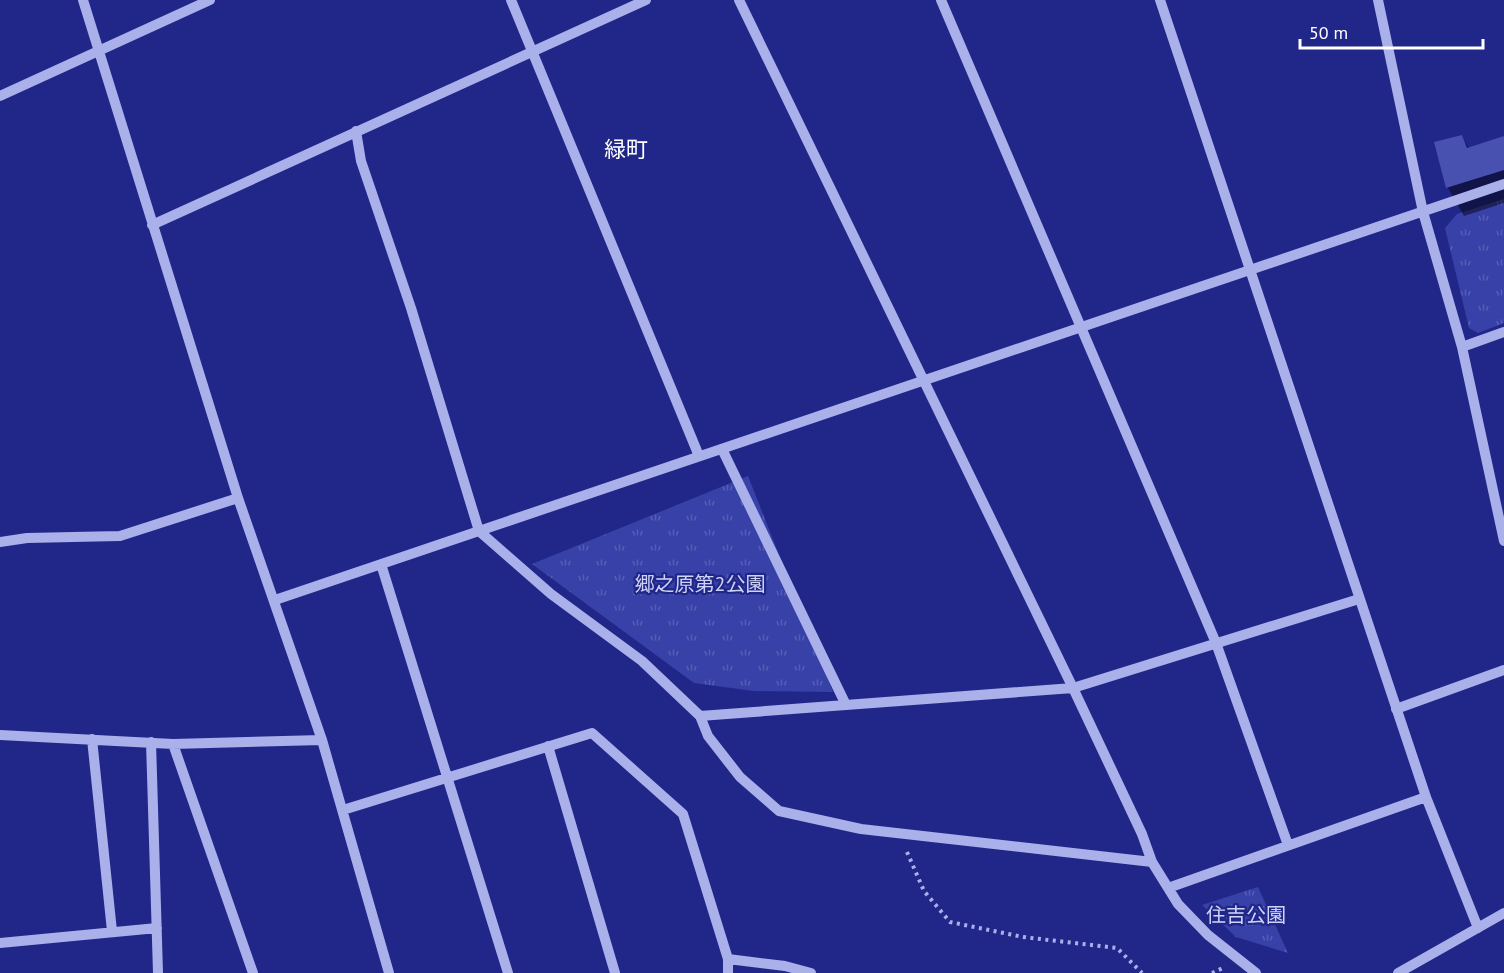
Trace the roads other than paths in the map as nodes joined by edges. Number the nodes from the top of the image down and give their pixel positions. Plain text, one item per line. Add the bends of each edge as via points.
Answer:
1 (83, 0) edge
2 (210, 0) edge
3 (511, 0) edge
4 (646, 0) edge
5 (740, 0) edge
6 (942, 0) edge
7 (1160, 0) edge
8 (1378, 0) edge
9 (99, 50) junction
10 (531, 51) junction
11 (0, 96) edge
12 (356, 131) junction
13 (1504, 184) edge
14 (1423, 212) junction
15 (152, 225) junction
16 (1250, 270) junction
17 (1080, 328) junction
18 (1504, 332) edge
19 (1462, 347) junction
20 (924, 381) junction
21 (722, 449) junction
22 (699, 456) junction
23 (238, 498) junction
24 (479, 531) junction
25 (1504, 541) edge
26 (0, 542) edge
27 (381, 564) junction
28 (1359, 599) junction
29 (275, 600) junction
30 (1216, 643) junction
31 (1504, 670) edge
32 (1073, 688) junction
33 (846, 705) junction
34 (1396, 710) junction
35 (700, 716) junction
36 (0, 735) edge
37 (92, 739) junction
38 (322, 740) junction
39 (151, 742) junction
40 (173, 744) junction
41 (548, 746) junction
42 (447, 778) junction
43 (1426, 797) junction
44 (343, 810) junction
45 (1288, 845) junction
46 (1152, 861) junction
47 (1168, 888) junction
48 (1504, 913) edge
49 (157, 928) junction
50 (1478, 928) junction
51 (112, 931) junction
52 (0, 943) edge
53 (728, 959) junction
54 (158, 973) edge
55 (253, 973) edge
56 (389, 973) edge
57 (508, 973) edge
58 (615, 973) edge
59 (728, 973) edge
60 (811, 973) edge
61 (1256, 973) edge
62 (1398, 973) edge

1 - 9 street
2 - 9 street
3 - 10 street
4 - 10 street
5 - 20 street
6 - 17 street
7 - 16 street
8 - 14 street
9 - 11 street
9 - 15 street
10 - 12 street
10 - 22 street
12 - 15 street
12 - 24 street via 361,162 411,308
13 - 14 street
14 - 16 street
14 - 19 street
15 - 23 street
16 - 17 street
16 - 28 street
17 - 20 street
17 - 30 street
18 - 19 street
19 - 25 street
20 - 21 street
20 - 32 street
21 - 22 street
21 - 33 street
22 - 24 street
23 - 26 street via 120,536
23 - 29 street
24 - 27 street
24 - 35 street via 551,594 642,661
27 - 29 street
27 - 42 street
28 - 30 street
28 - 34 street
29 - 38 street
30 - 32 street
30 - 45 street
31 - 34 street
32 - 33 street
32 - 46 street
33 - 35 street
34 - 43 street
35 - 46 street via 708,736 740,777 779,811 861,829
36 - 37 street
37 - 39 street
37 - 51 street
38 - 40 street
38 - 44 street
39 - 40 street
39 - 49 street
40 - 55 street
41 - 42 street
41 - 53 street via 592,733 683,814
41 - 58 street
42 - 44 street
42 - 57 street
43 - 45 street
43 - 50 street
44 - 56 street
45 - 47 street
46 - 47 street
47 - 61 street via 1208,935
48 - 50 street
49 - 51 street
49 - 54 street
50 - 62 street
51 - 52 street
53 - 59 street
53 - 60 street

